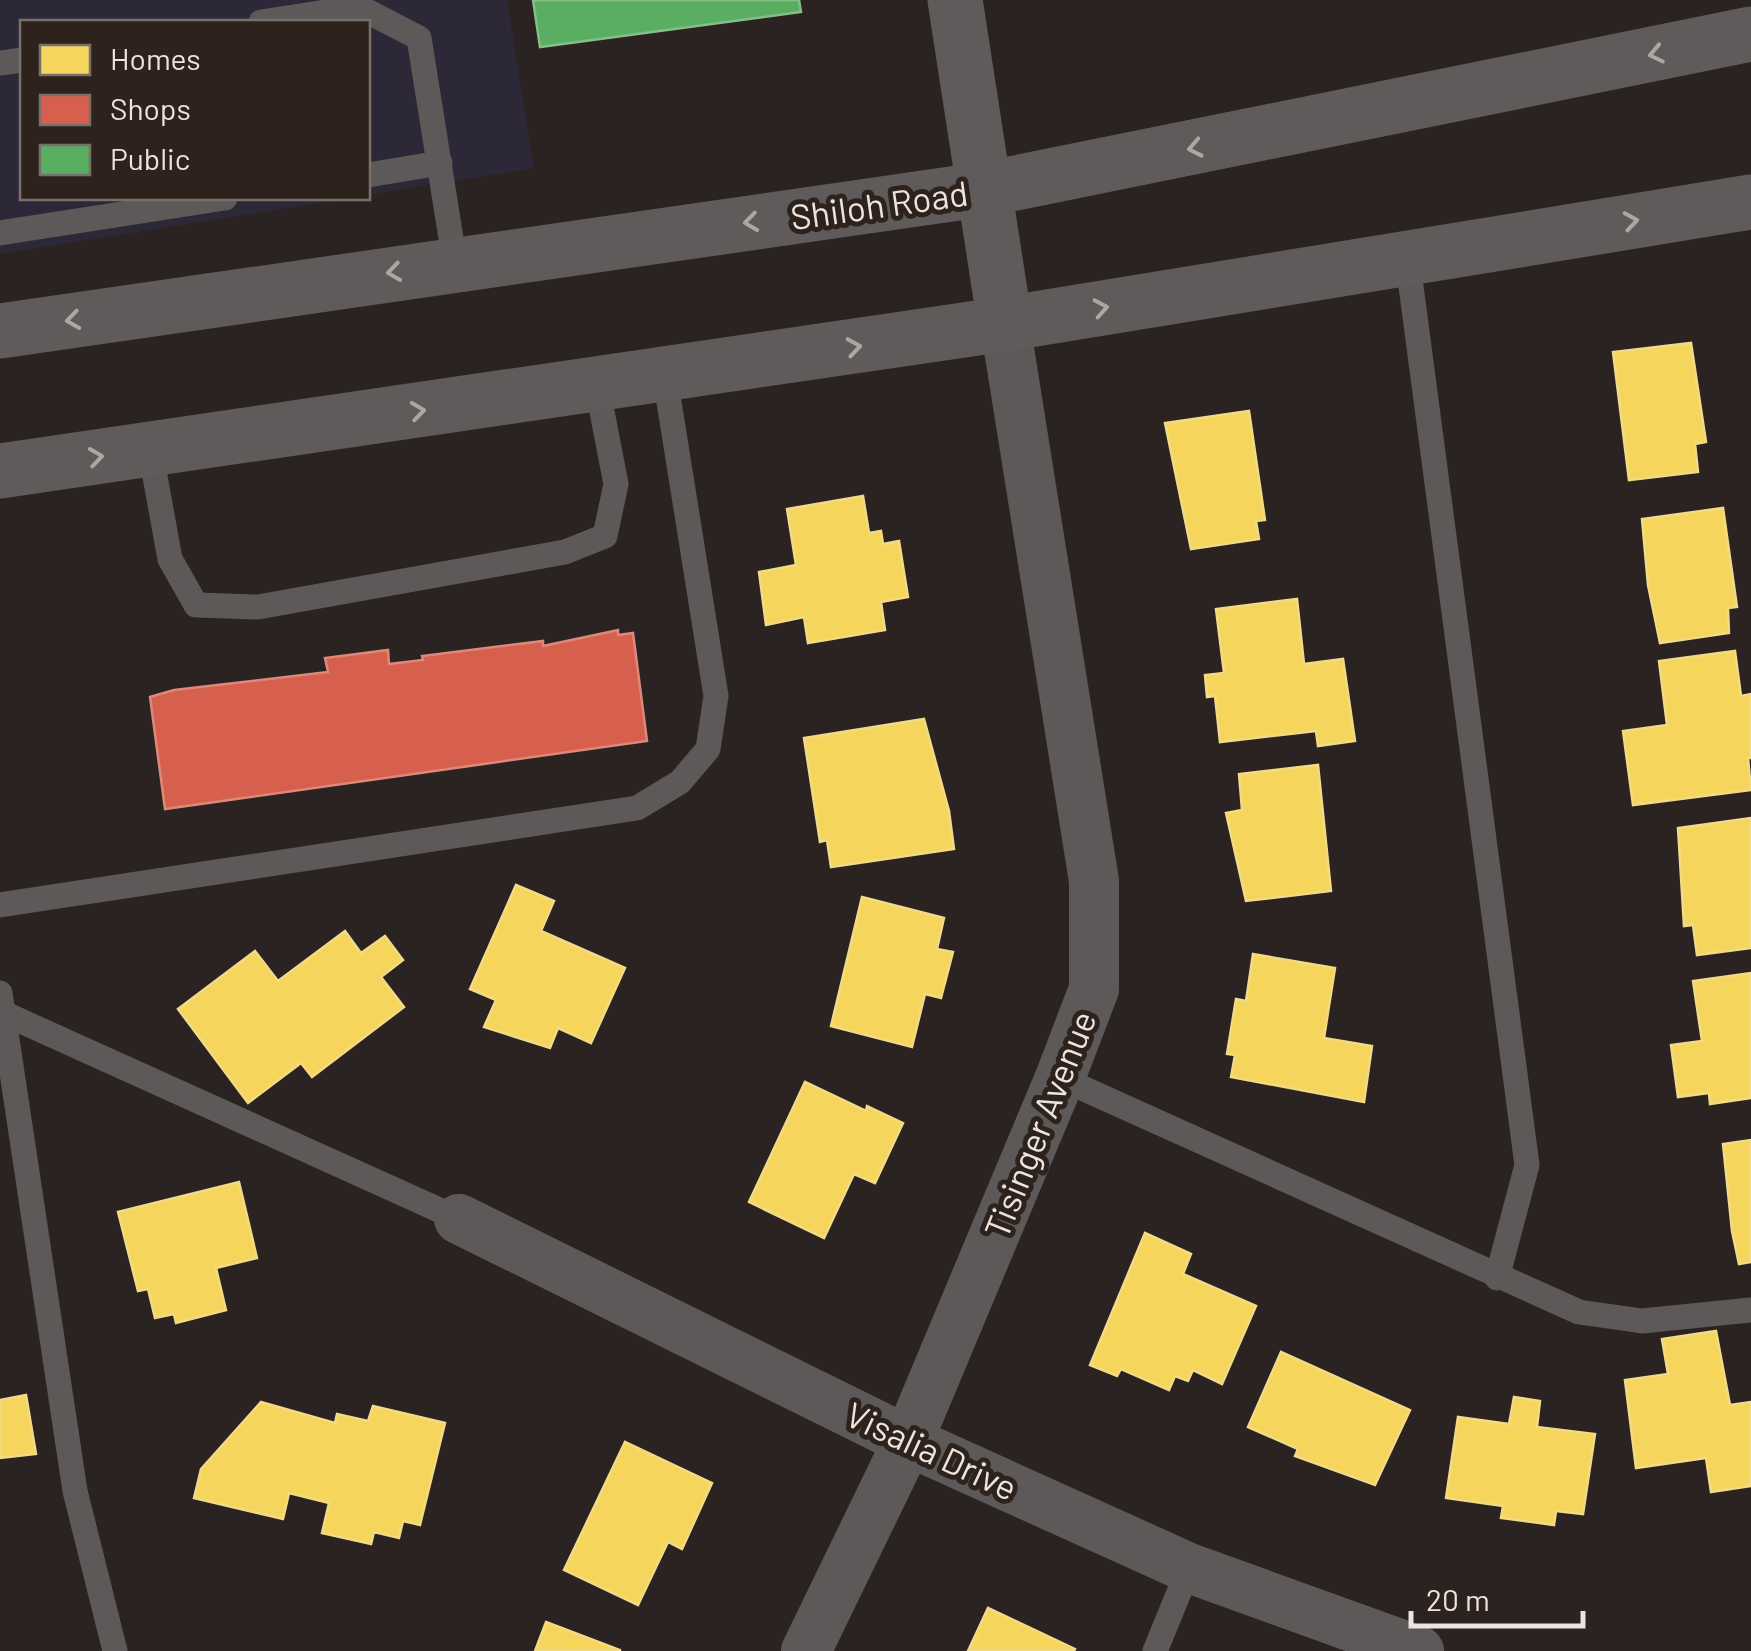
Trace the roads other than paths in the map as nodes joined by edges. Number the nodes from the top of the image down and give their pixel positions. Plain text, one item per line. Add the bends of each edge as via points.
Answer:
1 (955, 0) edge
2 (274, 20) edge
3 (1751, 34) edge
4 (440, 164) junction
5 (370, 175) edge
6 (986, 189) junction
7 (212, 200) edge
8 (1751, 202) edge
9 (0, 233) edge
10 (1407, 256) junction
11 (456, 264) junction
12 (1004, 324) junction
13 (0, 331) edge
14 (665, 376) junction
15 (597, 386) junction
16 (150, 449) junction
17 (0, 471) edge
18 (0, 905) edge
19 (2, 1003) edge
20 (1060, 1078) junction
21 (458, 1219) joint
22 (1496, 1278) junction
23 (1751, 1310) edge
24 (908, 1441) junction
25 (1189, 1568) junction
26 (116, 1651) edge
27 (806, 1651) edge
28 (1155, 1651) edge
29 (1419, 1651) edge

1 - 6 main road
2 - 4 lane via 359,7 419,38
3 -> 6 main road, Shiloh Road
4 - 5 lane
4 - 11 lane
6 -> 11 main road, Shiloh Road
6 - 12 main road
7 - 9 lane
10 -> 8 main road
12 -> 10 main road
10 - 22 lane via 1527,1166
11 -> 13 main road, Shiloh Road
14 -> 12 main road
12 - 20 street, Tisinger Avenue via 1094,881 1094,989
14 - 15 main road
14 - 18 lane via 716,696 708,749 680,782 637,808
16 -> 15 main road
15 - 16 lane via 616,484 604,536 565,552 258,607 196,606 170,559
17 -> 16 main road
19 - 21 lane
19 - 26 lane via 75,1490
20 - 22 lane
20 - 24 street, Tisinger Avenue
21 - 24 street, Visalia Drive
22 - 23 lane via 1579,1312 1642,1321
24 - 25 street, Visalia Drive
24 - 27 street, Tisinger Avenue
25 - 28 lane
25 - 29 street, Visalia Drive

